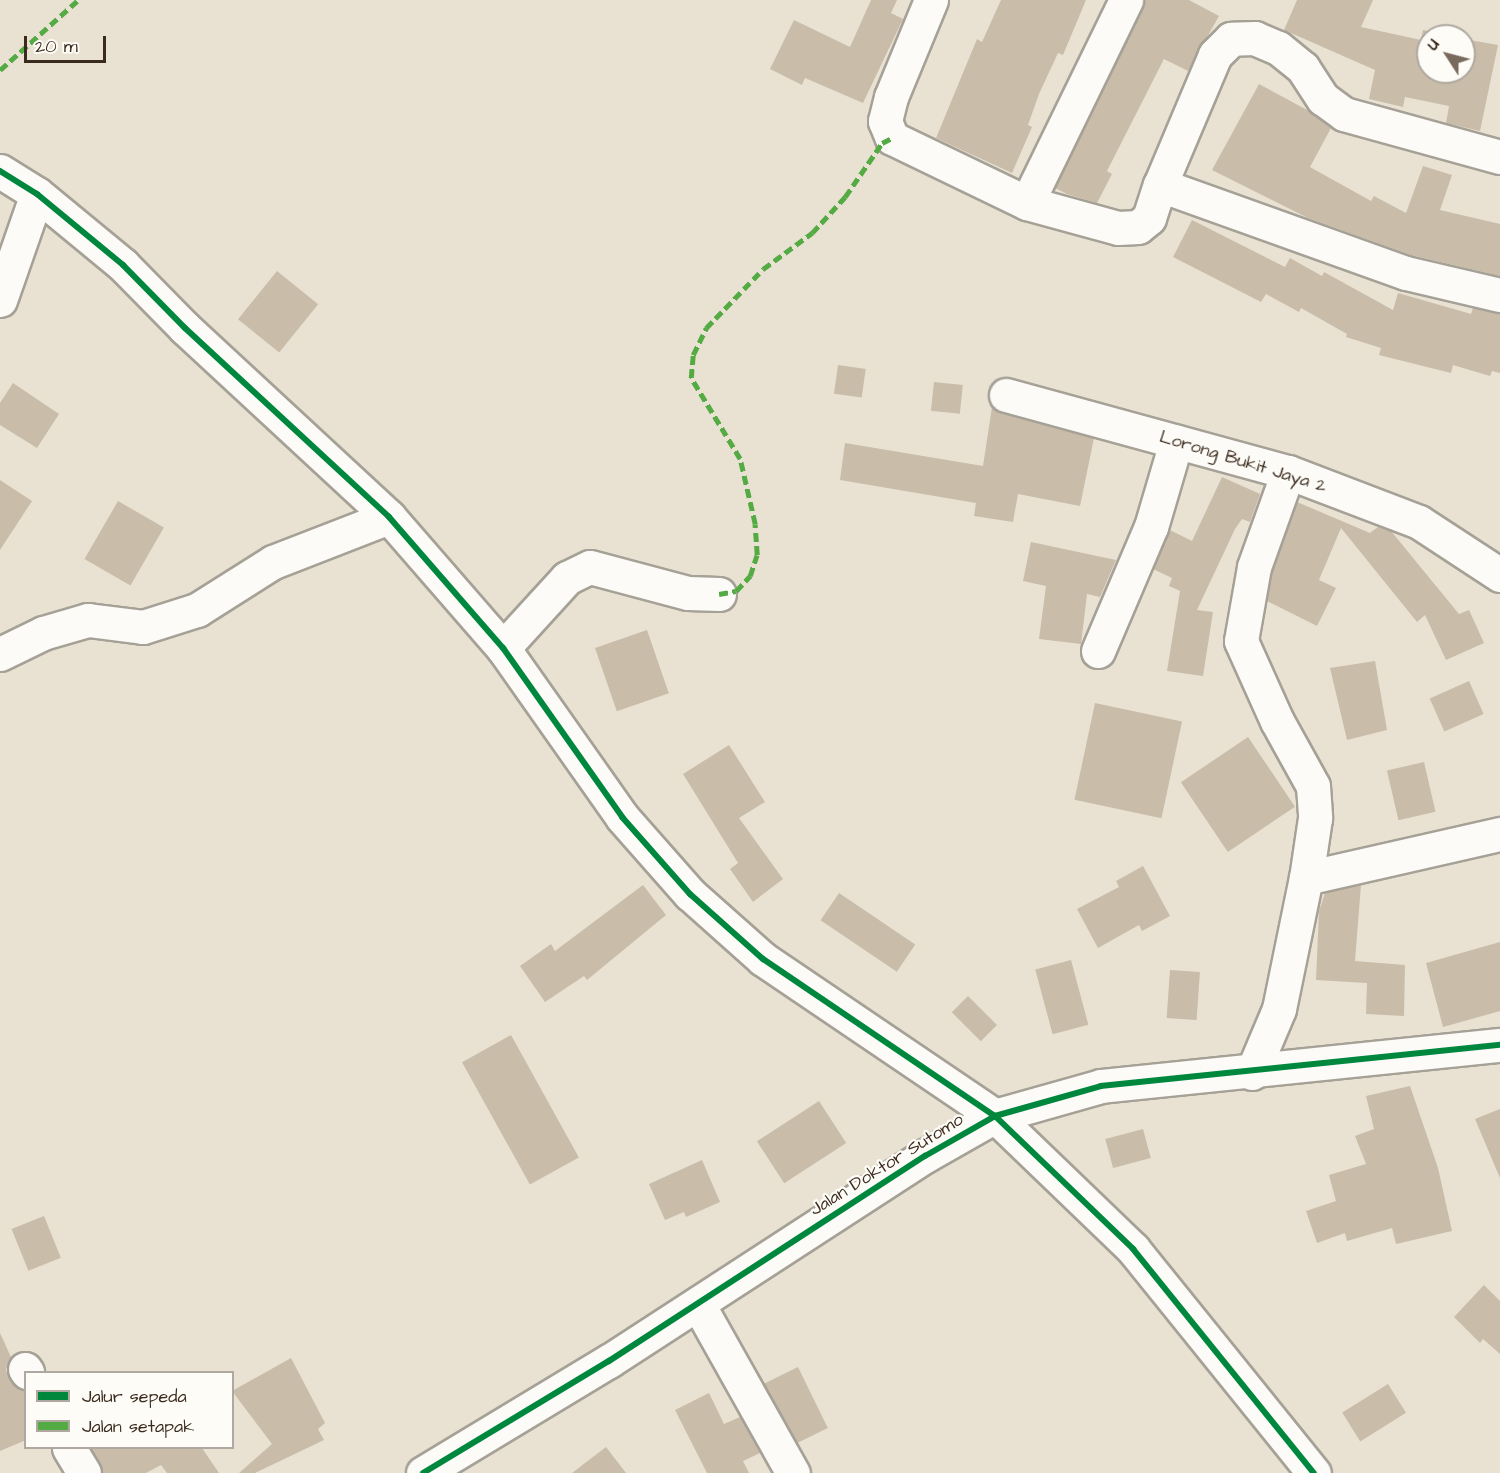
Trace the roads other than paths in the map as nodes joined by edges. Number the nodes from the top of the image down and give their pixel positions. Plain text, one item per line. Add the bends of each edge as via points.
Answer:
1 (931, 0) edge
2 (1126, 0) edge
3 (1500, 157) edge
4 (0, 171) edge
5 (1165, 175) junction
6 (37, 194) junction
7 (1027, 203) junction
8 (1500, 295) edge
9 (0, 300) edge
10 (1006, 395) dead end
11 (1176, 442) junction
12 (1288, 472) junction
13 (389, 517) junction
14 (1500, 575) edge
15 (719, 594) dead end
16 (503, 648) junction
17 (1098, 651) dead end
18 (0, 654) edge
19 (1500, 834) edge
20 (1306, 878) junction
21 (1500, 1045) edge
22 (1252, 1073) junction
23 (995, 1116) junction
24 (698, 1304) junction
25 (70, 1449) edge
26 (84, 1473) edge
27 (423, 1473) edge
28 (793, 1473) edge
29 (1314, 1473) edge

1 - 7 street via 891,97 885,121 892,138
2 - 7 street
3 - 5 street via 1344,114 1323,99 1304,68 1278,48 1255,38 1231,39 1215,55
4 - 6 street
5 - 7 street via 1149,218 1138,227 1118,228
5 - 8 street via 1406,273
6 - 9 street
6 - 13 street via 123,265 185,328
10 - 11 street, Lorong Bukit Jaya 2
11 - 12 street, Lorong Bukit Jaya 2
11 - 17 street via 1151,527
12 - 14 street, Lorong Bukit Jaya 2 via 1419,522
12 - 20 street via 1254,567 1241,641 1277,722 1313,786 1315,818
13 - 16 street
13 - 18 street via 273,562 196,610 143,627 88,620 43,633
15 - 16 street via 688,593 590,567 567,578
16 - 23 street via 622,817 690,894 763,959
19 - 20 street
20 - 22 street via 1279,1009
21 - 22 street, Jalan Doktor Sutomo
22 - 23 street, Jalan Doktor Sutomo via 1101,1086
23 - 24 street, Jalan Doktor Sutomo via 857,1199
23 - 29 street via 1133,1249
24 - 27 street, Jalan Doktor Sutomo
24 - 28 street
25 - 26 street

